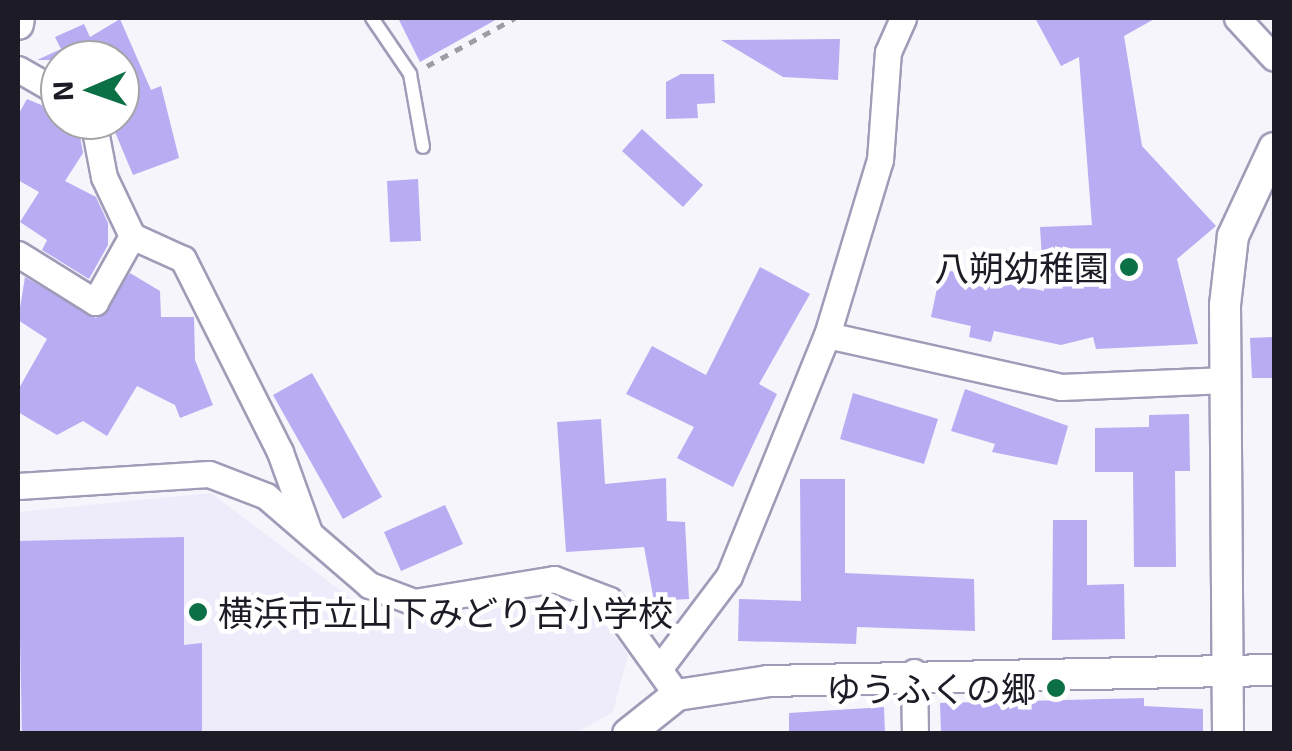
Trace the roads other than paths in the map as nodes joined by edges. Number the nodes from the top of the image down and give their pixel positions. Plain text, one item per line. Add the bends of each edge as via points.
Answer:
1 (372, 18) edge
2 (902, 18) edge
3 (1237, 18) edge
4 (1274, 58) edge
5 (18, 68) edge
6 (40, 81) edge
7 (98, 140) edge
8 (423, 146) dead end
9 (1274, 148) edge
10 (132, 236) junction
11 (18, 254) edge
12 (827, 335) junction
13 (1226, 380) junction
14 (18, 486) edge
15 (310, 537) junction
16 (662, 665) junction
17 (1227, 670) junction
18 (1274, 670) edge
19 (914, 672) junction
20 (678, 695) junction
21 (628, 734) edge
22 (915, 734) edge
23 (1228, 734) edge

1 - 8 lane via 410,74
2 - 12 street via 888,52 880,160
3 - 4 street
5 - 6 street
7 - 10 street via 104,177
9 - 13 street via 1233,236
10 - 11 street via 95,302
10 - 15 street via 183,259 280,452
12 - 13 street via 1061,386
12 - 16 street via 729,576
13 - 17 street
14 - 15 street via 209,474 266,496
15 - 16 street via 369,584 414,602 554,579 592,591
16 - 20 street
17 - 18 street
17 - 19 street
17 - 23 street
19 - 20 street
19 - 22 street
20 - 21 street

